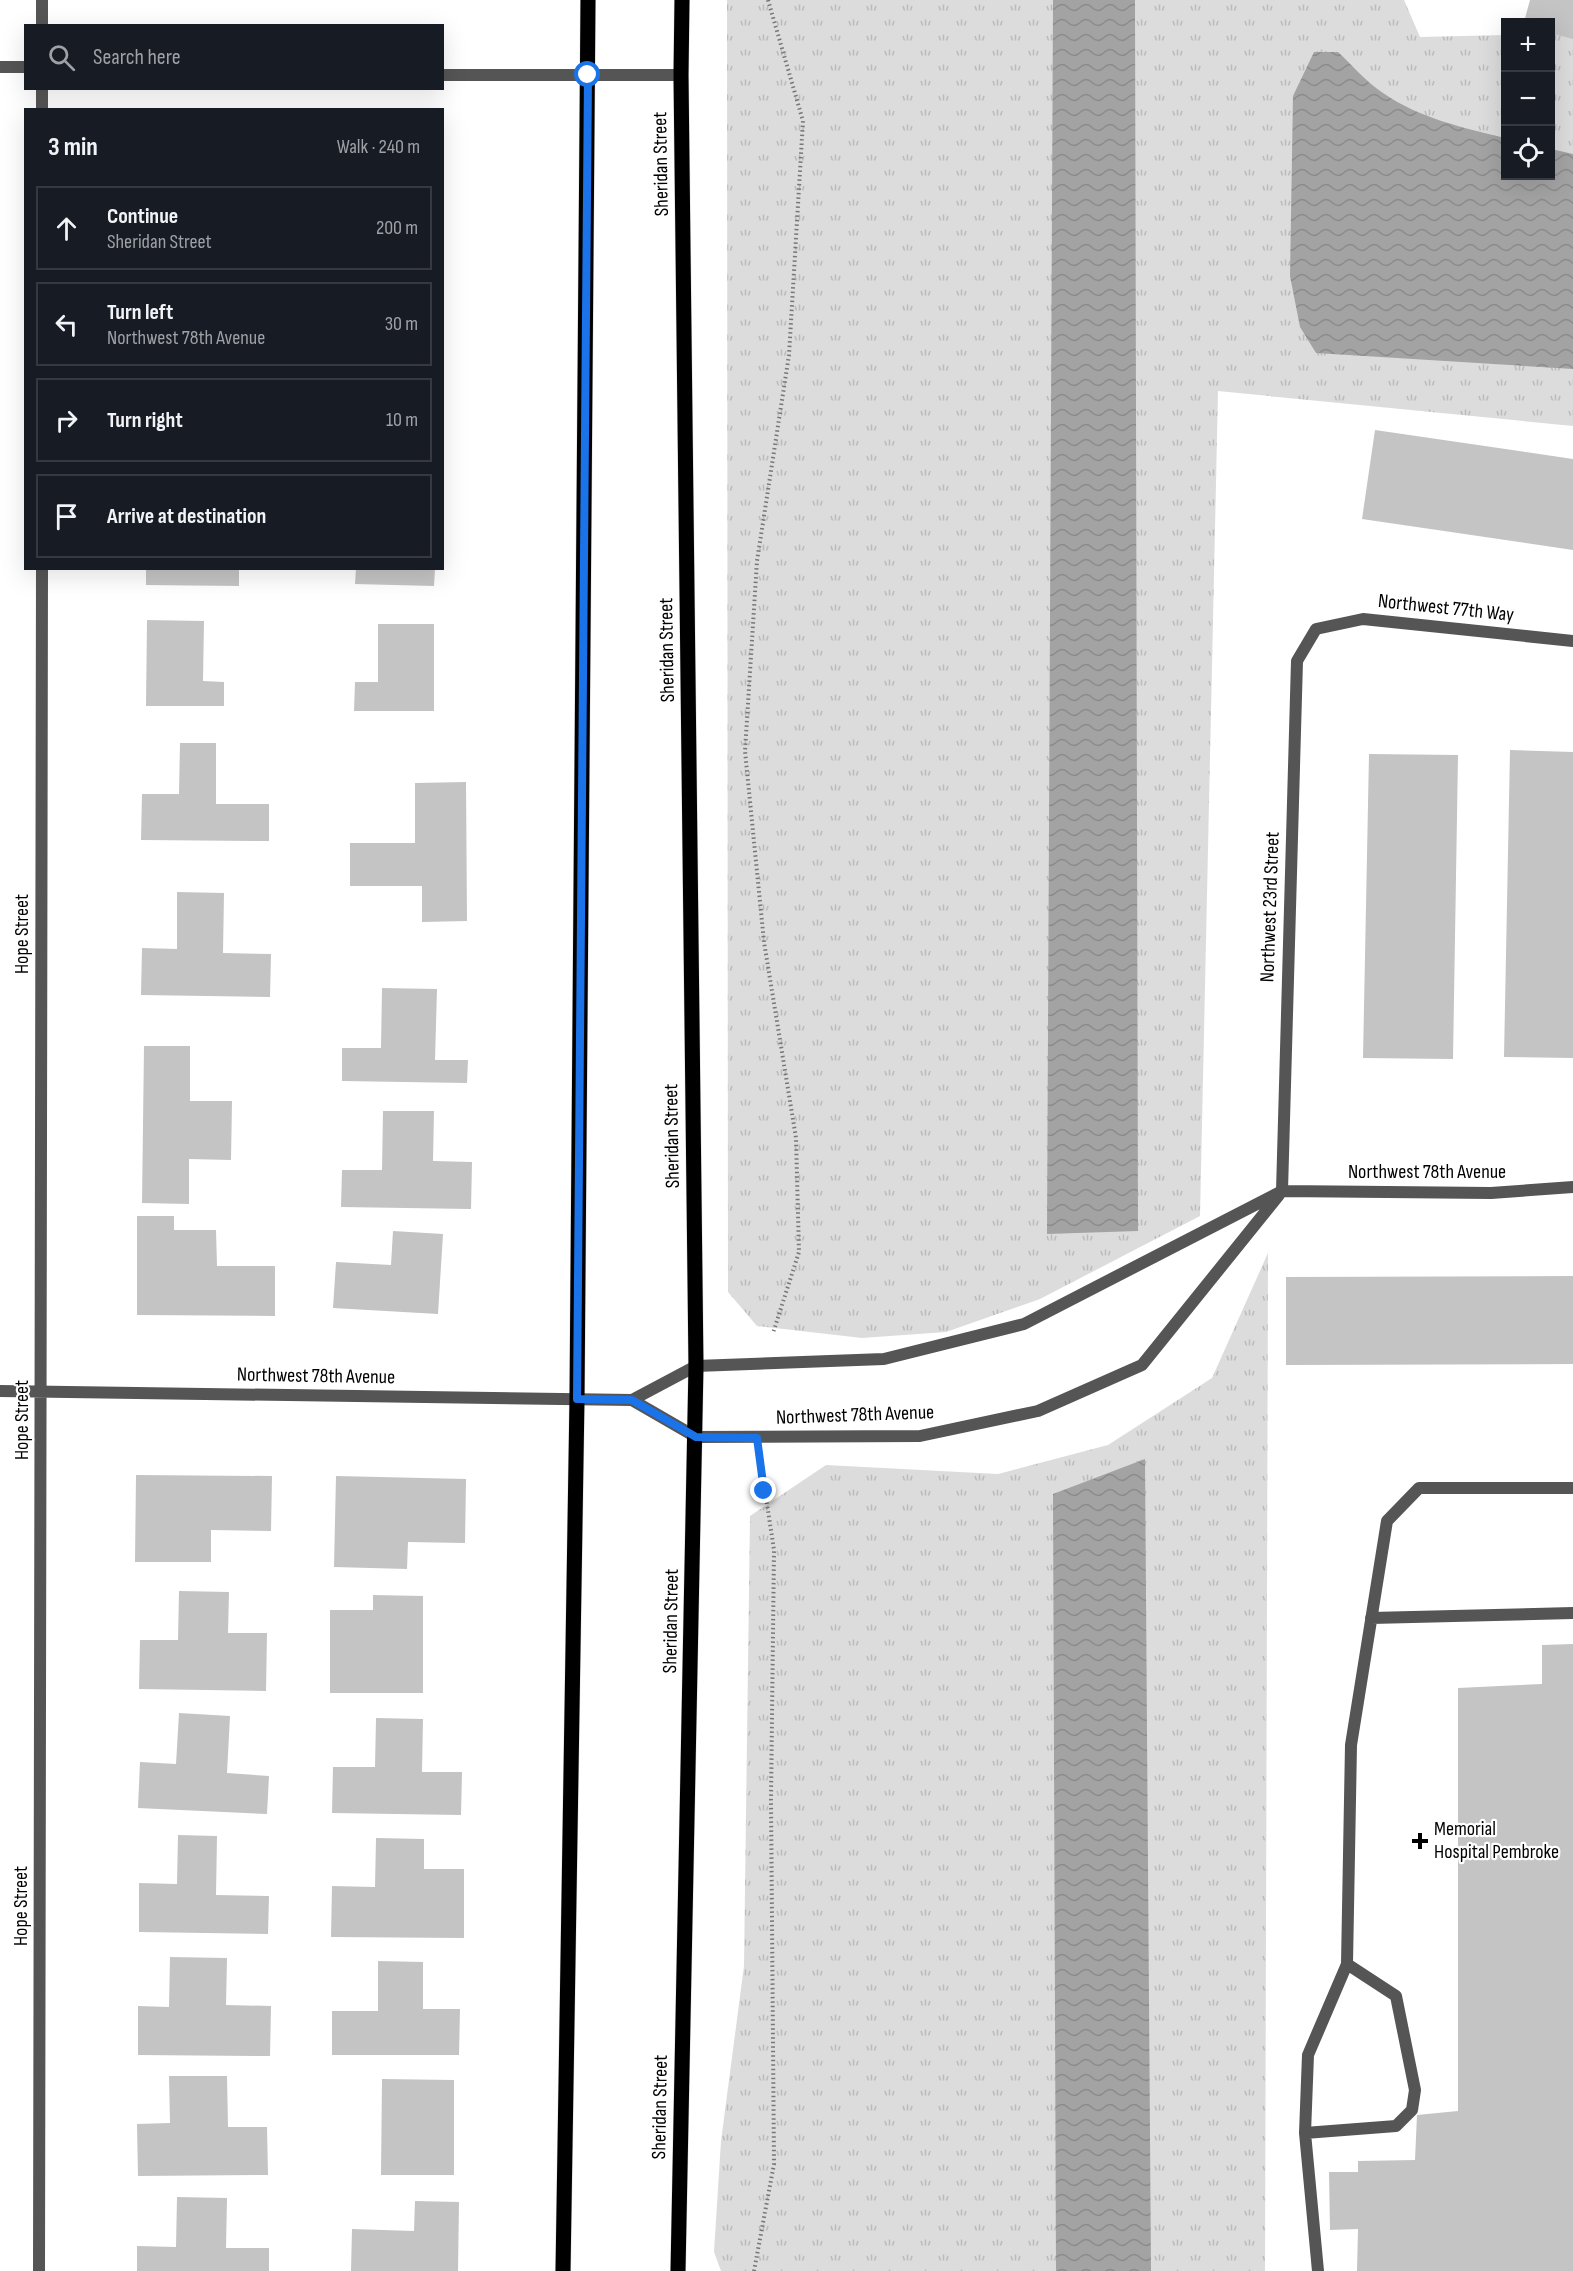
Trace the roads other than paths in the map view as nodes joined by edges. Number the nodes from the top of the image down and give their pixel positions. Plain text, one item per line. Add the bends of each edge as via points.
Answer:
1 (42, 0) edge
2 (588, 0) edge
3 (682, 0) edge
4 (42, 24) edge
5 (0, 67) edge
6 (24, 68) edge
7 (444, 75) edge
8 (588, 75) junction
9 (681, 75) junction
10 (42, 90) edge
11 (42, 108) edge
12 (42, 570) edge
13 (1316, 630) joint
14 (1573, 641) edge
15 (1573, 1187) edge
16 (1282, 1191) junction
17 (696, 1366) junction
18 (0, 1391) edge
19 (42, 1391) junction
20 (577, 1399) junction
21 (632, 1400) junction
22 (696, 1437) junction
23 (1573, 1488) edge
24 (1573, 1612) edge
25 (1371, 1618) junction
26 (1347, 1964) junction
27 (1305, 2133) junction
28 (39, 2271) edge
29 (563, 2271) edge
30 (678, 2271) edge
31 (1318, 2271) edge

1 - 4 street
2 - 8 main road
3 - 9 main road, Sheridan Street
5 - 6 street
7 - 8 street
8 - 9 street
8 - 20 main road
9 - 17 main road, Sheridan Street
10 - 11 street
12 - 19 street, Hope Street
13 - 14 street, Northwest 77th Way via 1363,619
13 - 16 street, Northwest 23rd Street via 1297,661
15 - 16 street, Northwest 78th Avenue via 1491,1193
16 - 17 street, Northwest 78th Avenue via 1024,1324 884,1359
16 - 22 street, Northwest 78th Avenue via 1142,1365 1038,1411 920,1436
17 - 21 street, Northwest 78th Avenue
17 - 22 main road, Sheridan Street
18 - 19 street, Northwest 78th Avenue
19 - 20 street, Northwest 78th Avenue
19 - 28 street, Hope Street
20 - 21 street, Northwest 78th Avenue
20 - 29 main road
21 - 22 street, Northwest 78th Avenue
22 - 30 main road, Sheridan Street
23 - 25 street via 1419,1488 1387,1521
24 - 25 street
25 - 26 street via 1351,1745
26 - 27 street via 1308,2055
26 - 27 street via 1396,1996 1414,2090 1412,2110 1396,2126
27 - 31 street

